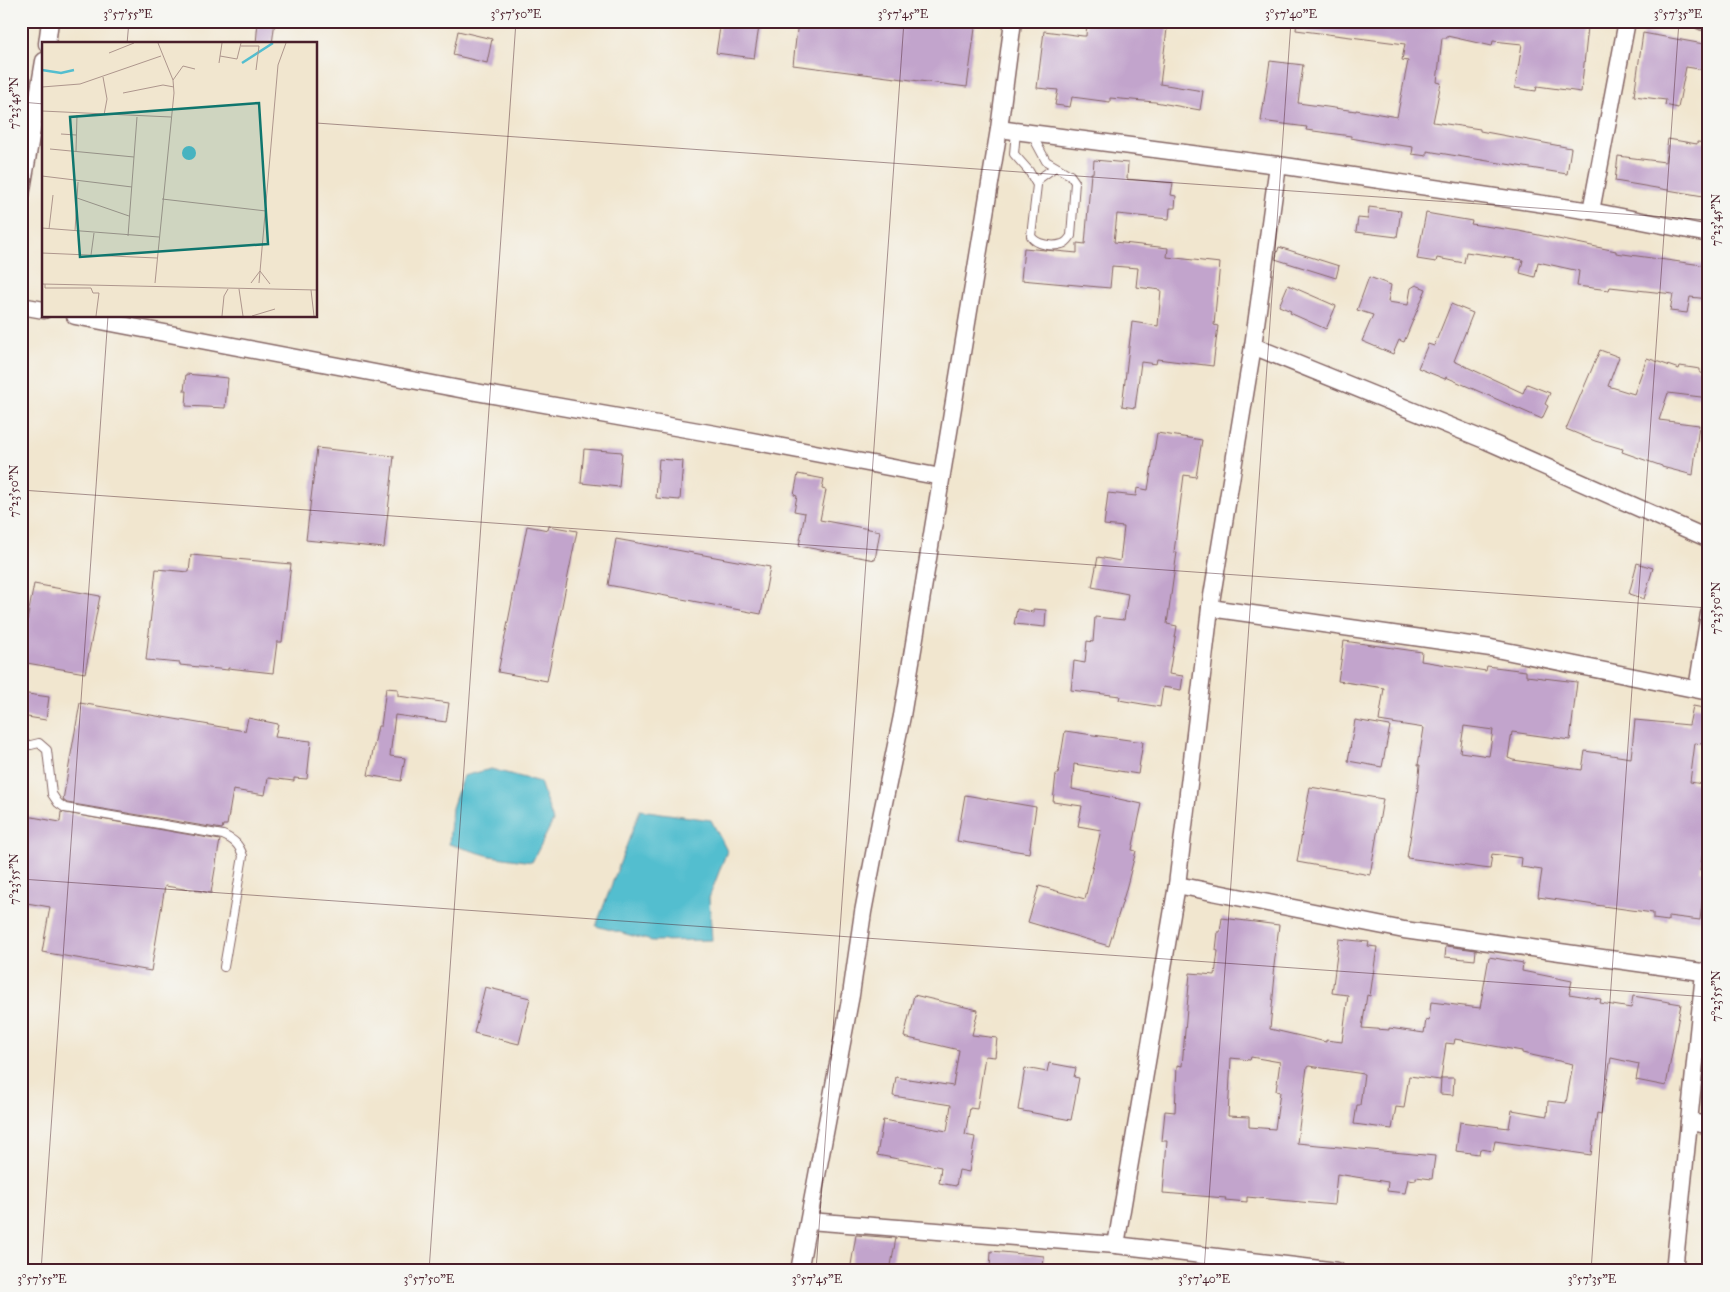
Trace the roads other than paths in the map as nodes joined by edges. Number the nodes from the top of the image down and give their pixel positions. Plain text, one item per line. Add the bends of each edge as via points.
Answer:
1 (50, 21) edge
2 (1013, 21) edge
3 (1627, 21) edge
4 (1701, 21) edge
5 (1709, 22) edge
6 (47, 42) edge
7 (42, 73) edge
8 (998, 129) junction
9 (1016, 131) junction
10 (1032, 134) junction
11 (1278, 165) junction
12 (1055, 167) junction
13 (1036, 182) junction
14 (21, 195) edge
15 (1591, 211) junction
16 (1709, 234) edge
17 (21, 306) edge
18 (42, 310) edge
19 (86, 318) edge
20 (1254, 346) junction
21 (941, 477) junction
22 (1709, 539) edge
23 (1210, 608) junction
24 (1709, 614) edge
25 (1703, 691) edge
26 (21, 745) edge
27 (1177, 885) junction
28 (224, 967) dead end
29 (1707, 973) edge
30 (1689, 1122) junction
31 (1709, 1124) edge
32 (809, 1220) junction
33 (1116, 1245) junction
34 (799, 1271) edge
35 (1337, 1271) edge
36 (1674, 1271) edge

1 - 6 street
2 - 8 street
3 - 15 street
4 - 5 street
7 - 14 street
8 - 9 street
8 - 21 street
9 - 10 street
9 - 13 lane via 1014,154
10 - 11 street
10 - 12 lane via 1044,158
11 - 15 street
11 - 20 street
12 - 13 lane
12 - 13 lane via 1070,175 1075,185 1071,236 1064,244 1034,241
15 - 16 street
17 - 18 street
19 - 21 street
20 - 22 street via 1487,441
20 - 23 street
21 - 32 street via 902,716 865,902
23 - 25 street via 1491,648
23 - 27 street
24 - 25 street
26 - 28 lane via 39,744 47,750 52,794 65,808 223,835 234,840 243,856
27 - 29 street via 1404,930
27 - 33 street
29 - 30 street
30 - 31 street
30 - 36 street
32 - 33 street
32 - 34 street
33 - 35 street

